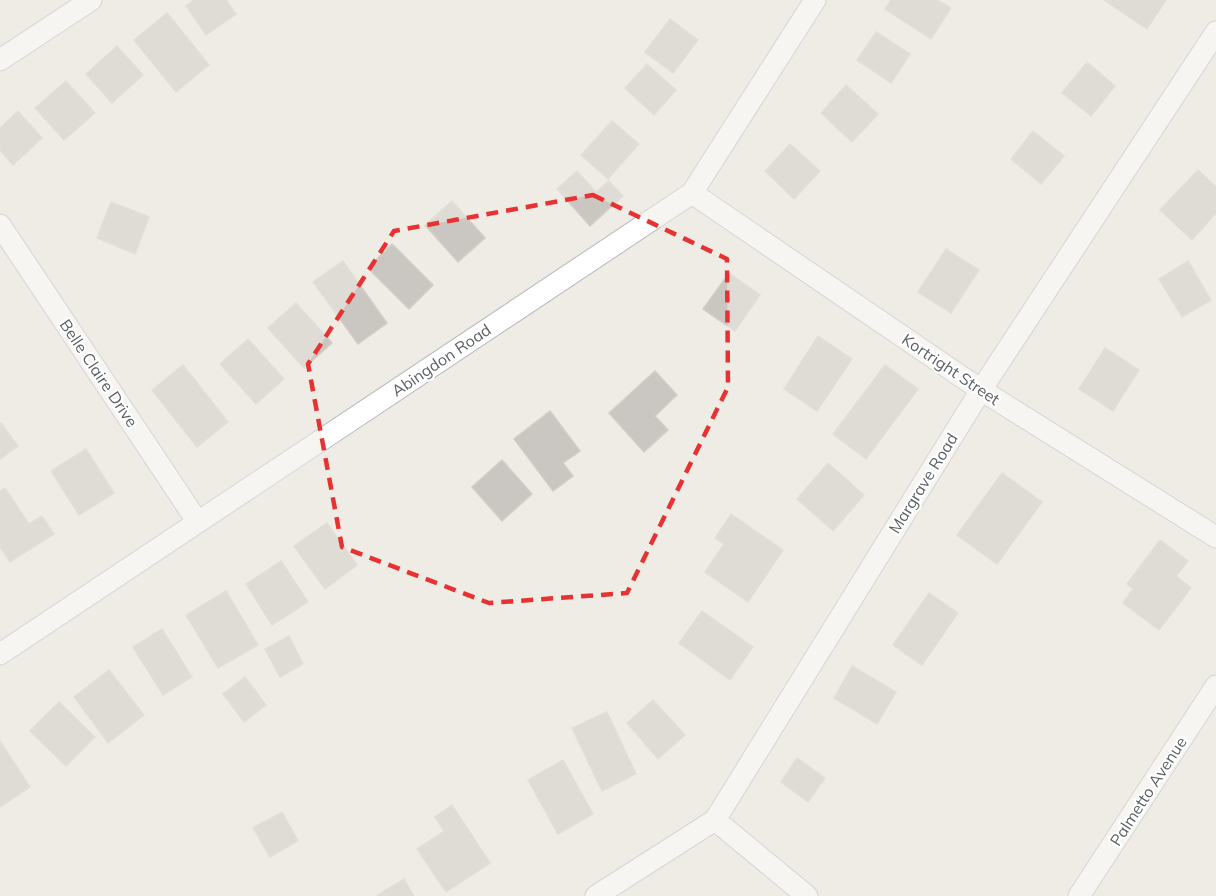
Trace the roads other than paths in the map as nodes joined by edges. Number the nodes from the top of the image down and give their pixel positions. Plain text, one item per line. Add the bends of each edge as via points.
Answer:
1 (91, 0) edge
2 (815, 0) edge
3 (1216, 32) edge
4 (0, 60) edge
5 (692, 193) junction
6 (0, 225) edge
7 (981, 390) junction
8 (197, 521) junction
9 (1216, 537) edge
10 (0, 654) edge
11 (1216, 686) edge
12 (715, 820) junction
13 (596, 896) edge
14 (807, 896) edge
15 (1079, 896) edge

1 - 4 street
2 - 5 street, Abingdon Road
3 - 7 street, Margrave Road
5 - 7 street, Kortright Street
5 - 8 street, Abingdon Road
6 - 8 street, Belle Claire Drive
7 - 9 street, Kortright Street
7 - 12 street, Margrave Road
8 - 10 street, Abingdon Road
11 - 15 street, Palmetto Avenue
12 - 13 street, Margrave Road
12 - 14 street

